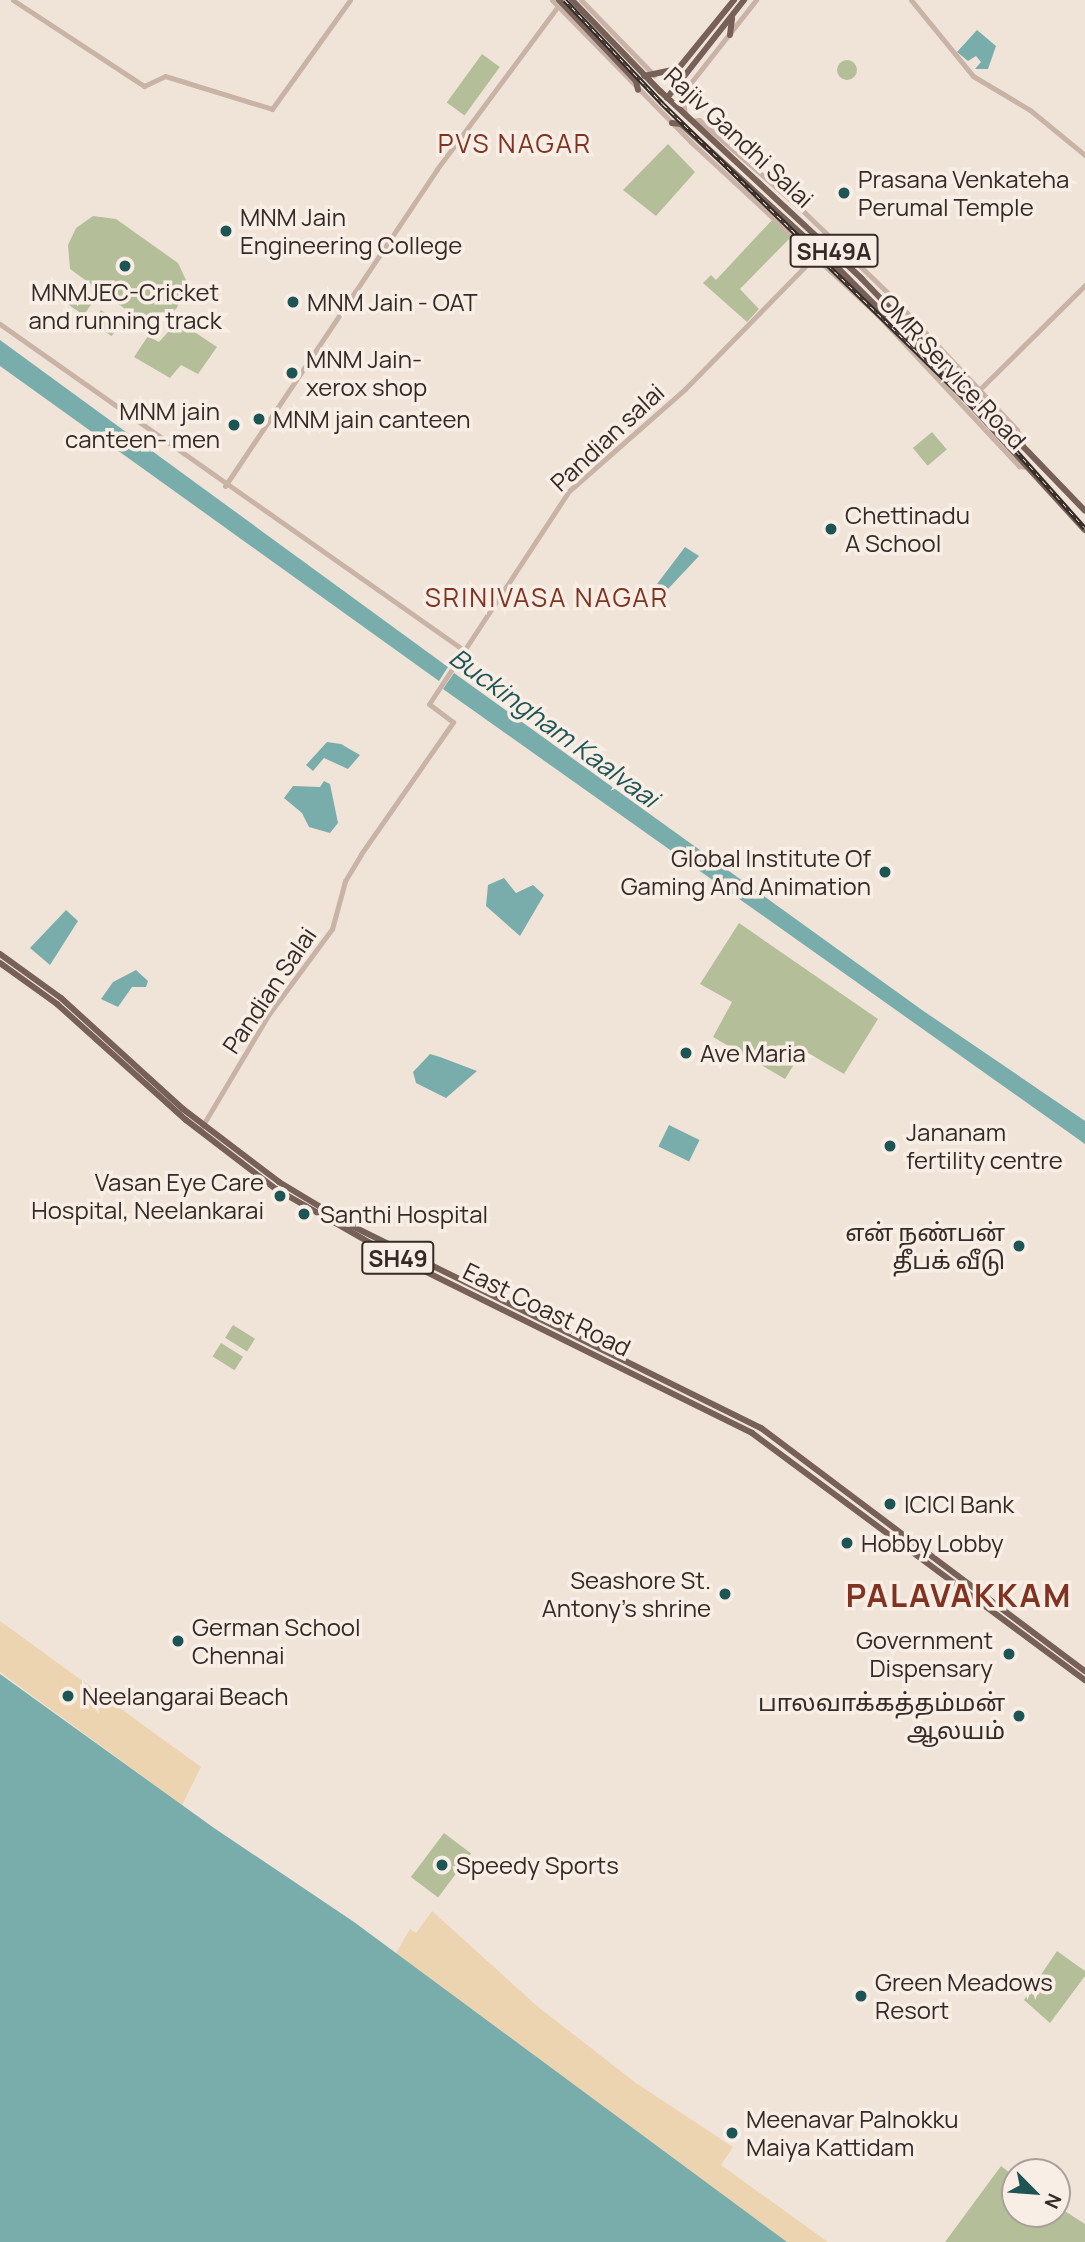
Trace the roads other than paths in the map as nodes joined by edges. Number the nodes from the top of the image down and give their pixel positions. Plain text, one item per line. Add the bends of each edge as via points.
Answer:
1 (13, 0) edge
2 (350, 0) edge
3 (552, 0) edge
4 (572, 0) edge
5 (581, 0) edge
6 (734, 0) edge
7 (744, 0) edge
8 (756, 0) edge
9 (911, 0) edge
10 (560, 3) edge
11 (732, 16) junction
12 (730, 34) junction
13 (654, 75) junction
14 (644, 76) junction
15 (638, 90) junction
16 (667, 98) junction
17 (685, 115) junction
18 (692, 121) junction
19 (672, 123) junction
20 (1085, 155) edge
21 (815, 233) junction
22 (808, 240) junction
23 (818, 253) junction
24 (1085, 285) edge
25 (0, 324) edge
26 (977, 392) junction
27 (225, 486) junction
28 (1073, 499) junction
29 (1065, 507) junction
30 (1085, 511) edge
31 (1085, 530) edge
32 (462, 649) junction
33 (429, 704) joint
34 (0, 954) edge
35 (0, 962) edge
36 (93, 1033) junction
37 (202, 1128) junction
38 (1085, 1671) edge
39 (1085, 1680) edge

1 - 2 street via 144,86 165,76 272,109
3 - 10 street
4 - 14 main road, Rajiv Gandhi Salai / SH49A
5 - 13 street
6 - 13 main road via 678,69
7 - 11 main road
8 - 12 street
9 - 20 street via 973,76 1061,133
10 - 15 street
10 - 15 main road, Rajiv Gandhi Salai via 636,80
10 - 27 street via 437,169
11 - 12 main road
11 - 16 main road
12 - 17 street via 682,94
13 - 14 main road
14 - 16 main road, Rajiv Gandhi Salai / SH49A
15 - 19 street
16 - 17 main road, Rajiv Gandhi Salai / SH49A
17 - 18 main road, Rajiv Gandhi Salai / SH49A
18 - 21 main road, Rajiv Gandhi Salai / SH49A
18 - 26 street via 699,120 802,209
19 - 22 main road, Rajiv Gandhi Salai / SH49A via 681,124
19 - 23 street
21 - 22 main road
21 - 26 main road, Rajiv Gandhi Salai / SH49A
22 - 23 main road, Rajiv Gandhi Salai / SH49A
23 - 29 main road, Rajiv Gandhi Salai / SH49A
23 - 32 street, Pandian salai via 685,389 569,491
24 - 26 street
25 - 27 street
26 - 28 main road, Rajiv Gandhi Salai / SH49A
27 - 32 street
28 - 29 main road
28 - 30 main road, Rajiv Gandhi Salai / SH49A
29 - 31 main road, Rajiv Gandhi Salai / SH49A
32 - 33 street, Pandian salai
33 - 37 street, Pandian Salai via 453,722 351,869 332,929 269,1014
34 - 36 main road, East Coast Road / SH49 via 61,998
35 - 36 main road, East Coast Road / SH49
36 - 37 main road, East Coast Road / SH49
37 - 38 main road, East Coast Road / SH49 via 352,1226 761,1428
37 - 39 main road, East Coast Road / SH49 via 258,1177 349,1232 752,1433

